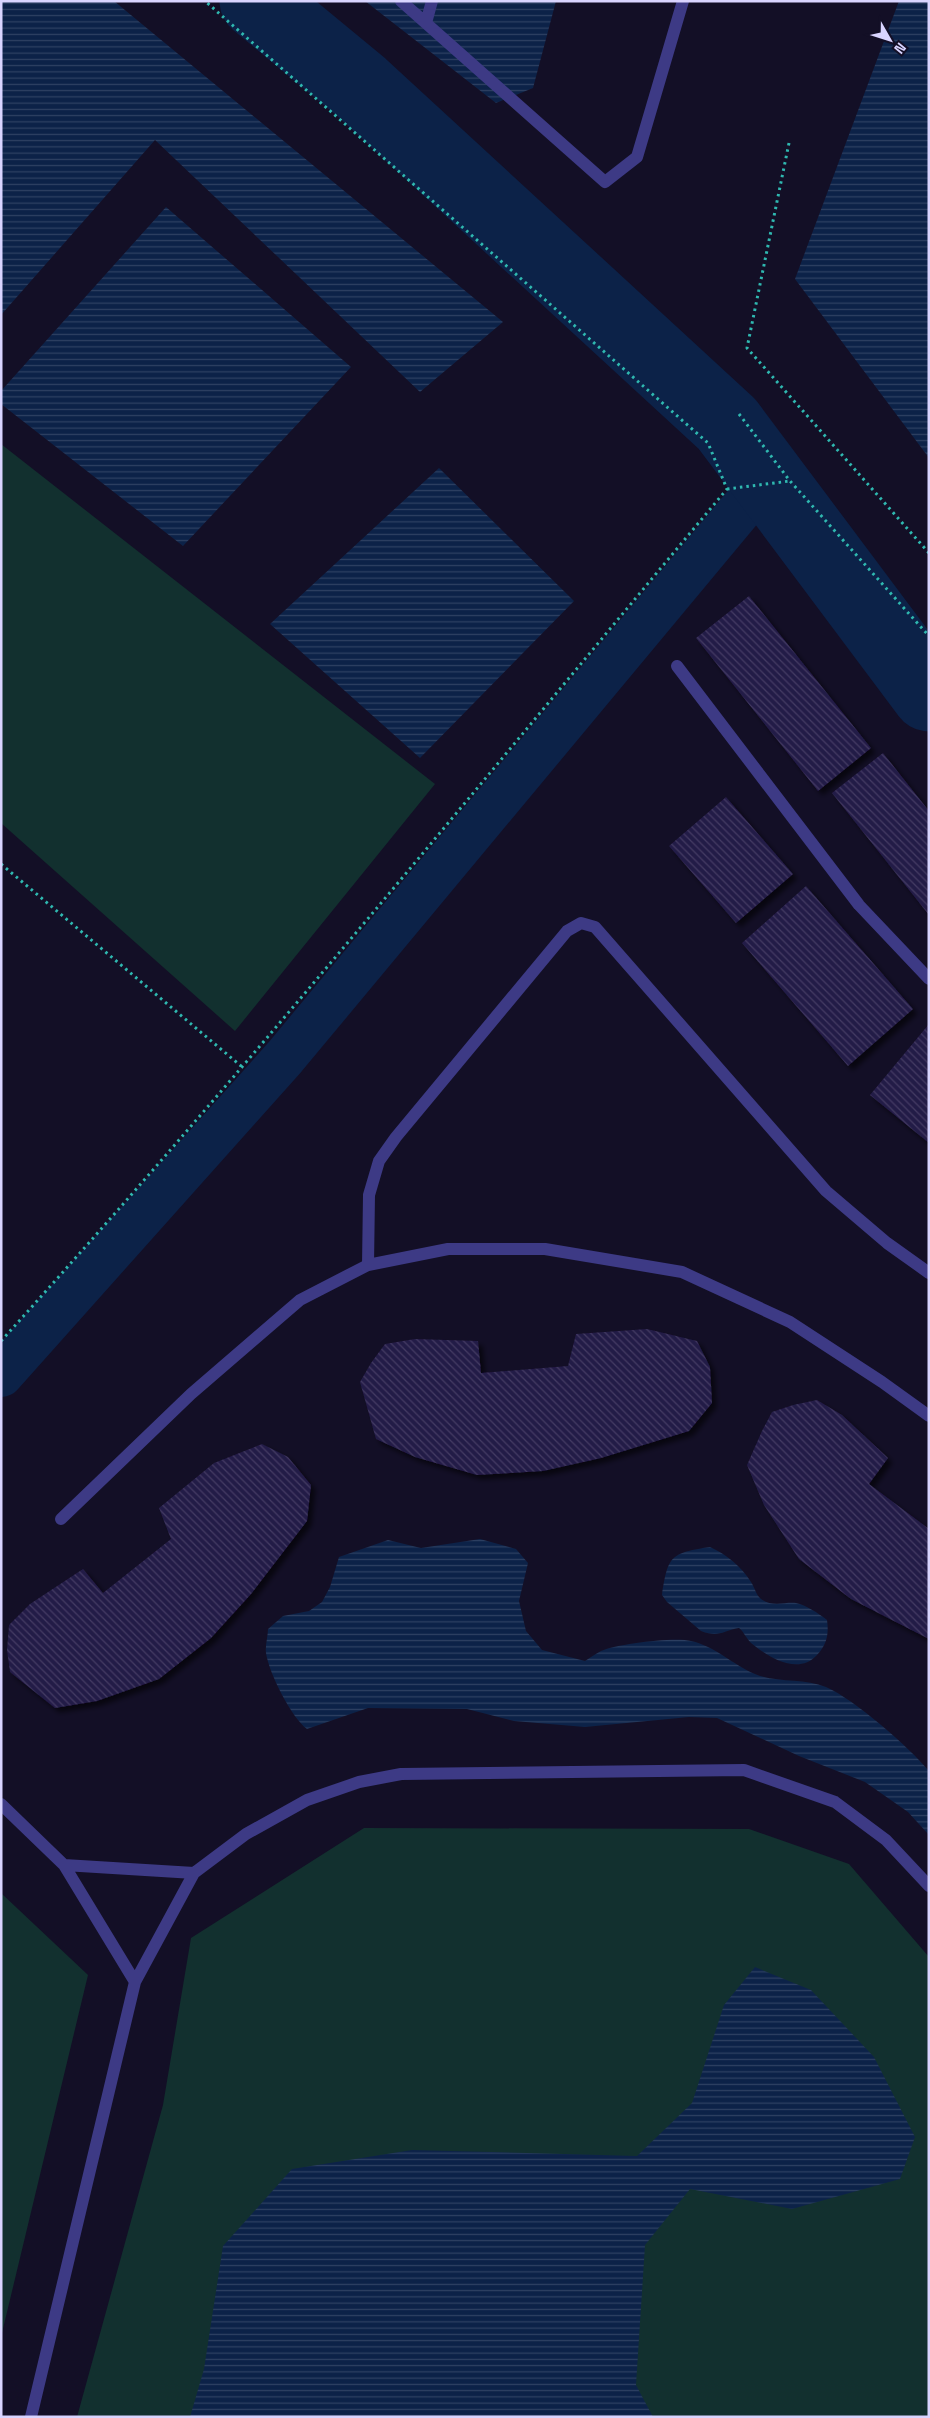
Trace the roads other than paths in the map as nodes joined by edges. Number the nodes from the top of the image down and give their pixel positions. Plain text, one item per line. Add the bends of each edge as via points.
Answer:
1 (401, 1) edge
2 (432, 1) edge
3 (683, 1) edge
4 (426, 23) junction
5 (677, 666) dead end
6 (929, 979) edge
7 (368, 1265) junction
8 (929, 1274) edge
9 (929, 1416) edge
10 (61, 1520) dead end
11 (1, 1804) edge
12 (64, 1865) junction
13 (194, 1873) junction
14 (929, 1886) edge
15 (135, 1982) junction
16 (31, 2417) edge

1 - 4 street
2 - 4 street
3 - 4 street via 637,157 605,182
5 - 6 street via 858,905
7 - 8 street via 368,1195 379,1161 567,931 581,922 595,926 826,1191
7 - 9 street via 448,1249 545,1249 682,1272 790,1322
7 - 10 street via 300,1300 191,1394
11 - 12 street
12 - 13 street
12 - 15 street
13 - 14 street via 246,1834 307,1800 359,1782 401,1774 744,1770 834,1802 886,1840
13 - 15 street
15 - 16 street

